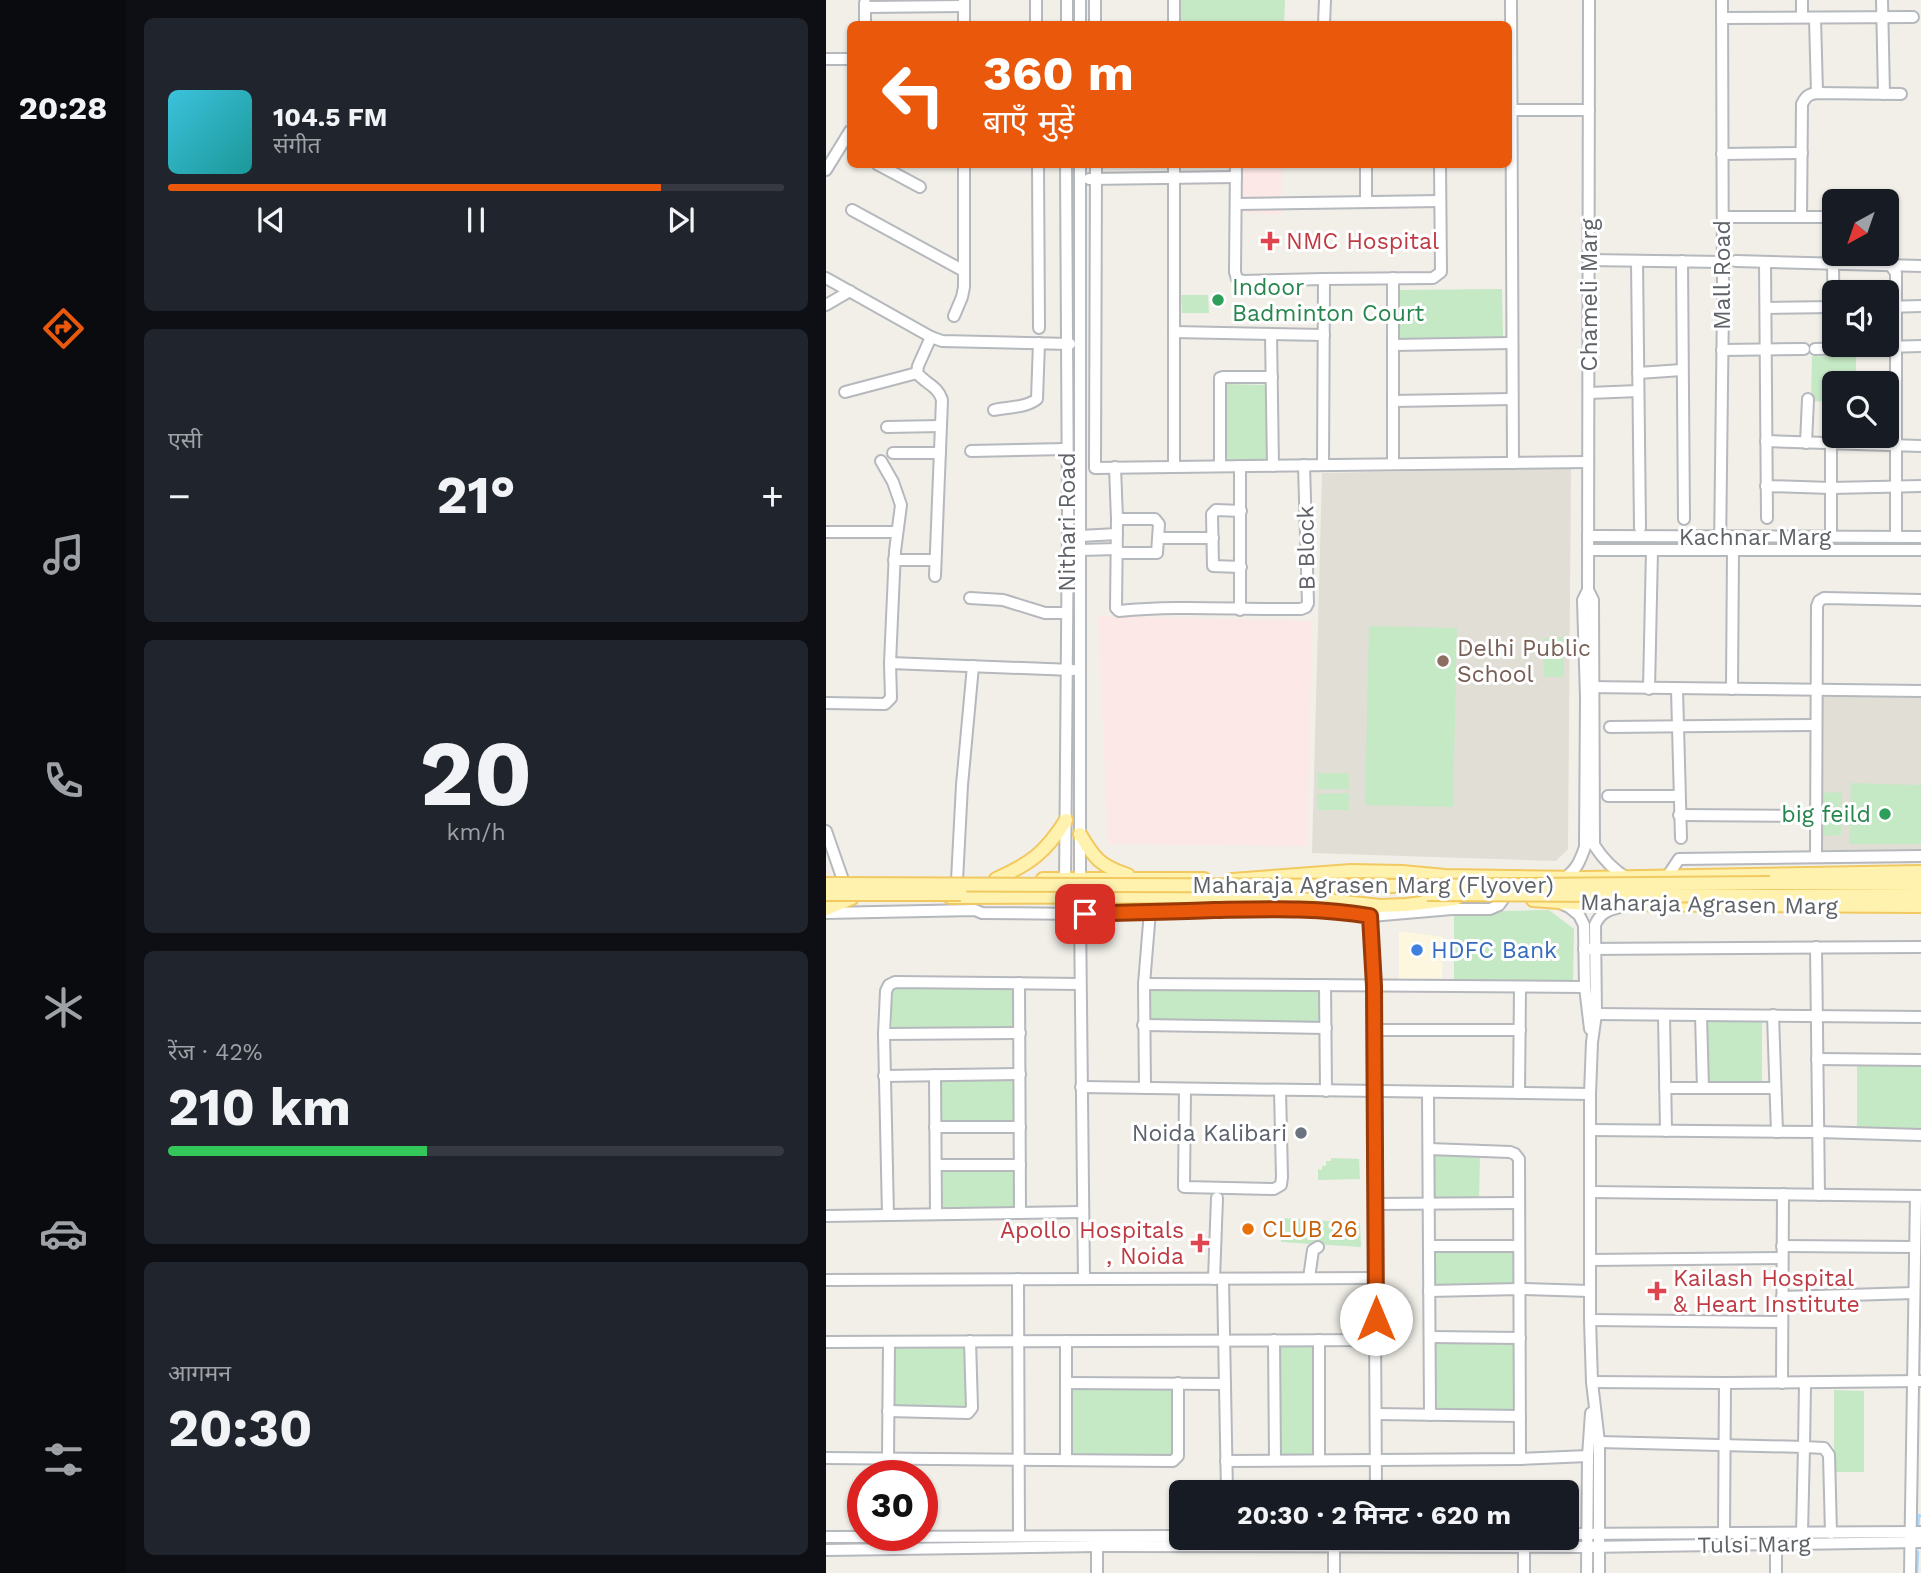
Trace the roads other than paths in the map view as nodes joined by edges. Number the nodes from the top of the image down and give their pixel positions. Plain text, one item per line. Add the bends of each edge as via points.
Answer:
1 (1036, 0) edge
2 (1067, 0) edge
3 (1080, 0) edge
4 (1095, 0) edge
5 (1174, 0) edge
6 (1325, 0) edge
7 (1511, 0) edge
8 (1589, 0) edge
9 (1722, 0) edge
10 (1802, 0) edge
11 (1882, 0) edge
12 (964, 3) edge
13 (865, 4) edge
14 (1802, 17) junction
15 (1882, 17) junction
16 (1913, 17) dead end
17 (1722, 18) junction
18 (1815, 18) junction
19 (964, 21) edge
20 (1036, 21) edge
21 (1067, 21) edge
22 (1080, 21) edge
23 (1095, 21) edge
24 (1174, 21) edge
25 (1324, 21) edge
26 (1511, 21) edge
27 (826, 59) edge
28 (847, 59) edge
29 (1817, 93) junction
30 (1884, 94) junction
31 (1901, 94) dead end
32 (1512, 110) edge
33 (1589, 110) junction
34 (846, 147) edge
35 (1802, 153) junction
36 (1722, 154) junction
37 (884, 168) edge
38 (964, 168) edge
39 (1038, 168) edge
40 (1066, 168) edge
41 (1080, 168) edge
42 (1096, 168) edge
43 (1174, 168) edge
44 (1236, 168) edge
45 (1366, 168) edge
46 (1440, 168) edge
47 (1510, 168) edge
48 (826, 170) edge
49 (1236, 177) junction
50 (1174, 178) junction
51 (1066, 179) junction
52 (1080, 179) junction
53 (1096, 179) junction
54 (920, 187) dead end
55 (1440, 201) junction
56 (1366, 202) junction
57 (1236, 204) junction
58 (852, 210) dead end
59 (1723, 217) junction
60 (1801, 217) junction
61 (1822, 217) edge
62 (1589, 260) junction
63 (1637, 261) junction
64 (1682, 261) junction
65 (1736, 261) dead end
66 (1722, 262) junction
67 (1766, 262) junction
68 (1822, 263) edge
69 (1891, 266) edge
70 (1899, 266) edge
71 (1921, 266) edge
72 (964, 271) junction
73 (826, 278) edge
74 (1393, 278) junction
75 (1324, 279) junction
76 (1895, 280) edge
77 (849, 291) junction
78 (826, 306) edge
79 (1921, 306) edge
80 (1766, 307) junction
81 (1822, 307) edge
82 (1899, 307) edge
83 (954, 316) dead end
84 (1039, 328) dead end
85 (1174, 332) junction
86 (1272, 334) junction
87 (1324, 335) junction
88 (931, 337) junction
89 (1512, 343) junction
90 (1039, 344) junction
91 (1066, 344) junction
92 (1080, 344) junction
93 (1393, 345) junction
94 (1921, 346) edge
95 (1899, 347) edge
96 (1822, 348) edge
97 (1766, 349) junction
98 (1722, 351) junction
99 (1682, 370) junction
100 (917, 373) junction
101 (1638, 373) junction
102 (1272, 377) junction
103 (1638, 391) junction
104 (845, 392) dead end
105 (1588, 393) junction
106 (1512, 399) junction
107 (1808, 399) dead end
108 (1393, 401) junction
109 (994, 410) dead end
110 (941, 426) junction
111 (887, 427) dead end
112 (1766, 441) junction
113 (1806, 443) junction
114 (1822, 444) edge
115 (1899, 446) edge
116 (1921, 446) edge
117 (1831, 448) edge
118 (1895, 448) edge
119 (1067, 449) junction
120 (971, 451) dead end
121 (893, 453) dead end
122 (940, 453) junction
123 (881, 461) dead end
124 (1588, 462) junction
125 (1513, 463) junction
126 (1393, 464) junction
127 (1304, 465) junction
128 (1323, 465) junction
129 (1220, 466) junction
130 (1240, 466) junction
131 (1273, 466) junction
132 (1115, 467) junction
133 (1174, 467) junction
134 (1766, 486) junction
135 (1921, 486) edge
136 (1895, 487) junction
137 (1831, 488) junction
138 (1241, 511) junction
139 (1074, 513) junction
140 (1767, 518) dead end
141 (1117, 519) junction
142 (1684, 519) dead end
143 (1640, 528) dead end
144 (826, 532) edge
145 (896, 532) junction
146 (1117, 534) junction
147 (1080, 536) junction
148 (1588, 536) junction
149 (1721, 537) junction
150 (1831, 537) junction
151 (1896, 537) junction
152 (1921, 537) edge
153 (1159, 538) junction
154 (1213, 538) junction
155 (1080, 550) junction
156 (1588, 550) junction
157 (1652, 550) junction
158 (1720, 550) junction
159 (1733, 550) junction
160 (1921, 550) edge
161 (1117, 551) junction
162 (894, 560) junction
163 (935, 560) junction
164 (1241, 567) junction
165 (935, 576) dead end
166 (970, 598) dead end
167 (1921, 600) edge
168 (1240, 610) junction
169 (1067, 613) junction
170 (890, 663) junction
171 (973, 666) junction
172 (1067, 669) junction
173 (1080, 670) junction
174 (1590, 687) junction
175 (1649, 689) junction
176 (1677, 689) junction
177 (1732, 689) junction
178 (1815, 690) junction
179 (1921, 691) edge
180 (826, 703) edge
181 (1816, 724) junction
182 (1678, 726) junction
183 (1610, 727) dead end
184 (1608, 796) dead end
185 (1679, 796) junction
186 (1679, 815) junction
187 (1816, 816) junction
188 (1066, 820) junction
189 (826, 831) edge
190 (1080, 834) junction
191 (1681, 838) dead end
192 (1921, 856) edge
193 (1816, 857) junction
194 (1921, 872) edge
195 (1305, 875) junction
196 (1445, 876) junction
197 (1667, 877) junction
198 (1140, 878) junction
199 (1564, 878) junction
200 (1627, 878) junction
201 (996, 879) junction
202 (1065, 879) junction
203 (1080, 879) junction
204 (843, 880) junction
205 (957, 880) junction
206 (826, 882) edge
207 (1921, 883) edge
208 (826, 894) edge
209 (1921, 895) edge
210 (1064, 897) junction
211 (1080, 897) junction
212 (852, 898) junction
213 (1307, 898) junction
214 (1504, 898) junction
215 (826, 900) edge
216 (1432, 902) junction
217 (1558, 902) junction
218 (974, 903) junction
219 (1629, 904) junction
220 (1668, 905) junction
221 (1921, 906) edge
222 (826, 911) edge
223 (1150, 911) junction
224 (1080, 914) junction
225 (1370, 916) junction
226 (1816, 947) junction
227 (1921, 947) edge
228 (1589, 950) junction
229 (1019, 983) junction
230 (1080, 984) junction
231 (1144, 984) junction
232 (1325, 985) junction
233 (1374, 986) junction
234 (1520, 987) junction
235 (1585, 987) junction
236 (1596, 1014) junction
237 (1664, 1015) junction
238 (1701, 1015) junction
239 (1773, 1015) junction
240 (1817, 1015) junction
241 (1921, 1017) edge
242 (1143, 1025) junction
243 (1326, 1028) junction
244 (1374, 1030) junction
245 (1520, 1030) junction
246 (1020, 1033) junction
247 (884, 1034) junction
248 (1592, 1042) junction
249 (1818, 1059) junction
250 (1921, 1060) edge
251 (1020, 1074) junction
252 (935, 1075) junction
253 (884, 1076) junction
254 (1082, 1087) junction
255 (1145, 1088) junction
256 (1665, 1088) junction
257 (1703, 1088) junction
258 (1775, 1088) junction
259 (1185, 1089) junction
260 (1280, 1090) junction
261 (1326, 1091) junction
262 (1374, 1091) junction
263 (1428, 1092) junction
264 (1519, 1093) junction
265 (1590, 1094) junction
266 (935, 1127) junction
267 (1020, 1127) junction
268 (1590, 1130) junction
269 (1666, 1131) junction
270 (1777, 1132) junction
271 (1818, 1132) junction
272 (1921, 1135) edge
273 (1429, 1149) junction
274 (1020, 1165) junction
275 (936, 1166) junction
276 (1590, 1192) junction
277 (1783, 1194) junction
278 (1819, 1195) junction
279 (1919, 1196) edge
280 (1217, 1198) dead end
281 (1519, 1203) junction
282 (1375, 1204) junction
283 (1429, 1204) junction
284 (1083, 1212) junction
285 (1020, 1213) junction
286 (936, 1214) junction
287 (888, 1215) junction
288 (826, 1216) edge
289 (1429, 1246) junction
290 (1519, 1246) junction
291 (1318, 1247) dead end
292 (1915, 1247) junction
293 (1782, 1252) junction
294 (1590, 1260) junction
295 (1918, 1263) edge
296 (1309, 1278) junction
297 (1375, 1278) junction
298 (1018, 1279) junction
299 (1084, 1279) junction
300 (1219, 1279) junction
301 (826, 1280) edge
302 (1520, 1289) junction
303 (1429, 1291) junction
304 (1590, 1291) junction
305 (1914, 1293) junction
306 (1782, 1297) junction
307 (1590, 1320) junction
308 (1917, 1321) edge
309 (1782, 1322) junction
310 (1430, 1337) junction
311 (1520, 1338) junction
312 (1224, 1340) junction
313 (1274, 1340) junction
314 (1319, 1340) junction
315 (1376, 1340) junction
316 (970, 1341) junction
317 (1018, 1341) junction
318 (1066, 1341) junction
319 (826, 1342) edge
320 (888, 1342) junction
321 (1917, 1353) edge
322 (1917, 1381) edge
323 (1592, 1382) junction
324 (1066, 1383) junction
325 (1178, 1383) junction
326 (1725, 1383) junction
327 (1782, 1383) junction
328 (1804, 1383) junction
329 (1225, 1384) junction
330 (888, 1411) junction
331 (1376, 1414) junction
332 (1430, 1415) junction
333 (1520, 1416) junction
334 (1916, 1428) edge
335 (1599, 1442) junction
336 (1725, 1447) junction
337 (1804, 1447) junction
338 (1588, 1456) junction
339 (826, 1458) edge
340 (888, 1458) junction
341 (1019, 1459) junction
342 (1066, 1459) junction
343 (1275, 1460) junction
344 (1319, 1460) junction
345 (1376, 1460) junction
346 (1520, 1460) junction
347 (1226, 1461) junction
348 (1916, 1463) edge
349 (1227, 1480) edge
350 (1376, 1480) edge
351 (1594, 1496) junction
352 (1802, 1533) junction
353 (1831, 1533) junction
354 (1579, 1534) edge
355 (1587, 1534) junction
356 (1600, 1534) junction
357 (1724, 1534) junction
358 (1019, 1536) junction
359 (826, 1537) edge
360 (1169, 1537) edge
361 (1916, 1537) edge
362 (1097, 1541) junction
363 (1169, 1541) edge
364 (1776, 1544) junction
365 (1600, 1546) junction
366 (1579, 1547) edge
367 (1587, 1547) junction
368 (826, 1550) edge
369 (1334, 1550) edge
370 (1524, 1550) edge
371 (1097, 1573) edge
372 (1334, 1573) edge
373 (1524, 1573) edge
374 (1587, 1573) edge
375 (1599, 1573) edge
376 (1776, 1573) edge
377 (1910, 1573) edge

1 - 20 street
2 - 21 street
3 - 22 street
4 - 23 street
5 - 24 street
6 - 25 street
7 - 26 street
8 - 33 street, Chameli Marg
9 - 17 street, Mall Road
10 - 14 street
11 - 15 street
12 - 13 street
12 - 19 street
14 - 17 street
14 - 18 street
15 - 16 street
15 - 18 street
15 - 30 street
17 - 36 street, Mall Road
18 - 29 street
27 - 28 street
29 - 30 street
29 - 35 street via 1802,104
30 - 31 street
32 - 33 street
33 - 62 street, Chameli Marg
34 - 48 street
35 - 36 street
35 - 60 street
36 - 59 street, Mall Road
37 - 54 street
38 - 72 street
39 - 84 street
40 - 51 street, Nithari Road
41 - 52 street
42 - 53 street
43 - 50 street
44 - 49 street
45 - 56 street
46 - 55 street
47 - 89 street
49 - 50 street
49 - 57 street
50 - 53 street
50 - 85 street
51 - 52 street
51 - 91 street, Nithari Road
52 - 53 street
52 - 92 street
53 - 132 street via 1095,467
55 - 56 street
55 - 74 street via 1441,272 1433,278
56 - 57 street
57 - 75 street via 1237,279
58 - 72 street
59 - 60 street
59 - 66 street, Mall Road
60 - 61 street
62 - 63 street
62 - 105 street, Chameli Marg
63 - 64 street
63 - 101 street
64 - 66 street
64 - 99 street
65 - 67 street
66 - 98 street, Mall Road
67 - 68 street
67 - 80 street
69 - 76 street
70 - 71 street
72 - 83 street via 962,297
73 - 77 street
74 - 75 street
74 - 93 street
75 - 87 street
77 - 78 street
77 - 88 street
79 - 82 street
80 - 81 street
80 - 97 street
85 - 86 street
85 - 133 street
86 - 87 street
86 - 102 street
87 - 128 street
88 - 90 street
88 - 100 street
89 - 93 street
89 - 106 street
90 - 91 street
90 - 109 street via 1037,399
91 - 92 street
91 - 119 street, Nithari Road
92 - 139 street
93 - 108 street
94 - 95 street
96 - 97 street
97 - 98 street
97 - 112 street
98 - 149 street, Mall Road
99 - 101 street
99 - 142 street
100 - 104 street
100 - 110 street via 940,393
101 - 103 street
102 - 129 street via 1220,378
102 - 131 street
103 - 105 street
103 - 143 street
105 - 124 street, Chameli Marg
106 - 108 street
106 - 125 street
107 - 113 street
108 - 126 street
110 - 111 street
110 - 122 street
112 - 113 street
112 - 134 street
113 - 114 street
115 - 116 street
117 - 137 street
118 - 136 street
119 - 120 street
119 - 139 street, Nithari Road
121 - 122 street
122 - 163 street
123 - 145 street via 901,505
124 - 125 street
124 - 148 street, Chameli Marg
125 - 126 street
126 - 128 street
127 - 128 street
127 - 131 street
127 - 168 street, B Block via 1308,603 1301,609
129 - 130 street
129 - 133 street
130 - 131 street
130 - 138 street
132 - 133 street
132 - 141 street, B Block
134 - 137 street
134 - 140 street
135 - 136 street
136 - 137 street
136 - 151 street
137 - 150 street
138 - 154 street via 1213,511
138 - 164 street
139 - 147 street
139 - 169 street, Nithari Road
141 - 146 street, B Block
141 - 153 street via 1155,519
144 - 145 street
145 - 162 street
146 - 147 street
146 - 161 street, B Block
147 - 155 street
148 - 149 street, Kachnar Marg
148 - 156 street, Chameli Marg
149 - 150 street, Kachnar Marg
149 - 158 street, Mall Road
150 - 151 street, Kachnar Marg
151 - 152 street, Kachnar Marg
153 - 154 street
153 - 161 street via 1157,552
154 - 164 street via 1213,566
155 - 161 street
155 - 173 street
156 - 157 street, Kachnar Marg
156 - 174 street, Chameli Marg via 1588,590 1583,600
157 - 158 street, Kachnar Marg
157 - 175 street
158 - 159 street, Kachnar Marg
159 - 160 street, Kachnar Marg
159 - 177 street
161 - 168 street, B Block via 1119,611 1165,607
162 - 163 street
162 - 170 street
163 - 165 street
164 - 168 street
166 - 169 street
167 - 178 street via 1819,601
169 - 172 street, Nithari Road
170 - 171 street
170 - 180 street via 889,702
171 - 172 street
171 - 205 street
172 - 173 street
172 - 188 street, Nithari Road
173 - 190 street
174 - 175 street
174 - 199 street, Chameli Marg via 1585,847 1580,862
174 - 200 street, Chameli Marg via 1594,845 1614,870
175 - 176 street
176 - 177 street
176 - 182 street
177 - 178 street
178 - 179 street
178 - 181 street
181 - 182 street
181 - 187 street
182 - 183 street
182 - 185 street
184 - 185 street
185 - 186 street
186 - 187 street
186 - 191 street
187 - 193 street
188 - 201 main road via 1045,849 1022,868
188 - 202 street, Nithari Road
189 - 204 street
190 - 198 main road via 1093,857 1113,870
190 - 203 street
192 - 193 street
193 - 197 street via 1679,859
194 - 197 main road, Maharaja Agrasen Marg
195 - 196 main road, Maharaja Agrasen Marg via 1351,871
195 - 198 main road, Maharaja Agrasen Marg via 1242,880
195 - 213 main road via 1298,889
196 - 199 main road, Maharaja Agrasen Marg
196 - 216 main road via 1390,879 1386,883 1387,897 1422,897
197 - 200 main road, Maharaja Agrasen Marg
197 - 220 street
198 - 203 main road, Maharaja Agrasen Marg
199 - 200 main road, Maharaja Agrasen Marg
201 - 202 main road, Maharaja Agrasen Marg
201 - 205 main road, Maharaja Agrasen Marg
202 - 203 main road, Maharaja Agrasen Marg
202 - 210 street, Nithari Road
203 - 211 street
204 - 205 main road, Maharaja Agrasen Marg
204 - 206 main road, Maharaja Agrasen Marg
206 - 207 main road, Maharaja Agrasen Marg (Flyover), bridge via 1058,886
208 - 209 main road, Maharaja Agrasen Marg (Flyover), bridge
210 - 211 main road, Maharaja Agrasen Marg
210 - 218 main road, Maharaja Agrasen Marg
211 - 213 main road, Maharaja Agrasen Marg
212 - 215 main road, Maharaja Agrasen Marg
212 - 218 main road, Maharaja Agrasen Marg
212 - 222 main road
213 - 216 main road, Maharaja Agrasen Marg via 1380,906
214 - 216 main road, Maharaja Agrasen Marg
214 - 217 main road, Maharaja Agrasen Marg
214 - 225 street via 1490,909
217 - 219 main road, Maharaja Agrasen Marg
217 - 228 street via 1579,915
218 - 222 street
218 - 224 street via 982,913
219 - 220 main road, Maharaja Agrasen Marg
219 - 228 street via 1598,918
220 - 221 main road, Maharaja Agrasen Marg
223 - 224 street
223 - 225 street via 1272,909
223 - 231 street
224 - 230 street
225 - 233 street
226 - 227 street
226 - 228 street
226 - 240 street
228 - 235 street
228 - 236 street
229 - 230 street
229 - 246 street
229 - 247 street via 894,982 886,991
230 - 254 street
231 - 232 street
231 - 242 street
232 - 233 street
232 - 243 street
233 - 234 street
233 - 244 street
234 - 235 street
234 - 245 street
235 - 248 street
236 - 237 street
236 - 248 street
237 - 238 street
237 - 256 street
238 - 239 street
238 - 257 street
239 - 240 street
239 - 258 street
240 - 241 street
240 - 249 street
242 - 243 street
242 - 255 street
243 - 261 street
244 - 245 street
244 - 262 street
245 - 264 street
246 - 247 street
246 - 251 street
247 - 253 street
248 - 265 street
249 - 250 street
249 - 271 street
251 - 252 street
251 - 267 street
252 - 253 street
252 - 266 street
253 - 287 street
254 - 255 street
254 - 284 street
255 - 259 street
256 - 257 street
256 - 269 street
257 - 258 street
258 - 270 street
259 - 260 street
259 - 260 street via 1184,1187 1274,1189 1281,1185 1282,1177
260 - 261 street
261 - 262 street
262 - 263 street
262 - 282 street
263 - 264 street
263 - 273 street
264 - 265 street
265 - 268 street
266 - 267 street
266 - 275 street
267 - 274 street
268 - 269 street
268 - 276 street
269 - 270 street
270 - 271 street
271 - 272 street
271 - 278 street
273 - 281 street via 1515,1154
273 - 283 street
274 - 275 street
274 - 285 street
275 - 286 street
276 - 277 street
276 - 294 street
277 - 278 street
277 - 293 street
278 - 279 street
279 - 292 street
280 - 300 street
281 - 283 street
281 - 290 street
282 - 283 street
282 - 297 street
283 - 289 street
284 - 285 street
284 - 299 street
285 - 286 street
286 - 287 street
287 - 288 street
289 - 290 street
289 - 303 street
290 - 302 street
291 - 296 street via 1313,1250
292 - 293 street
292 - 295 street
293 - 294 street
293 - 306 street
294 - 304 street
295 - 305 street
296 - 297 street
296 - 300 street
297 - 315 street
298 - 299 street
298 - 301 street
298 - 317 street
299 - 300 street
300 - 312 street
302 - 303 street
302 - 304 street
302 - 311 street
303 - 310 street
304 - 307 street
305 - 306 street
305 - 308 street
306 - 309 street
307 - 309 street
307 - 323 street
308 - 321 street
309 - 327 street
310 - 311 street
310 - 332 street
311 - 333 street
312 - 313 street
312 - 318 street
312 - 329 street
313 - 314 street
313 - 343 street
314 - 315 street
314 - 344 street
315 - 331 street
316 - 317 street
316 - 320 street
316 - 330 street via 971,1411
317 - 318 street
317 - 341 street
318 - 324 street
319 - 320 street
320 - 330 street
321 - 322 street
322 - 328 street
322 - 334 street
323 - 326 street
323 - 335 street
323 - 338 street
324 - 325 street
324 - 342 street
325 - 329 street
325 - 342 street via 1176,1460
326 - 327 street
326 - 336 street
327 - 328 street
328 - 337 street
329 - 347 street
330 - 340 street
331 - 332 street
331 - 345 street
332 - 333 street
333 - 346 street
334 - 348 street
335 - 336 street
335 - 351 street
336 - 337 street
336 - 357 street
337 - 352 street
337 - 353 street via 1824,1448 1829,1455
338 - 346 street
338 - 351 street
339 - 340 street
340 - 341 street
341 - 342 street
341 - 358 street
343 - 344 street
343 - 347 street
344 - 345 street
345 - 346 street
345 - 350 street
347 - 349 street
348 - 361 street
351 - 355 street
351 - 356 street
352 - 353 street, Tulsi Marg
352 - 357 street, Tulsi Marg
353 - 361 street, Tulsi Marg
354 - 355 street, Tulsi Marg
355 - 356 street, Tulsi Marg
355 - 367 street
356 - 357 street, Tulsi Marg
356 - 365 street
358 - 359 street
358 - 362 street
360 - 362 street
361 - 364 street, Tulsi Marg
361 - 377 street
362 - 363 street, Tulsi Marg
362 - 368 street
362 - 371 street
364 - 365 street, Tulsi Marg
364 - 376 street
365 - 367 street, Tulsi Marg
365 - 375 street
366 - 367 street, Tulsi Marg
367 - 374 street
369 - 372 street
370 - 373 street

